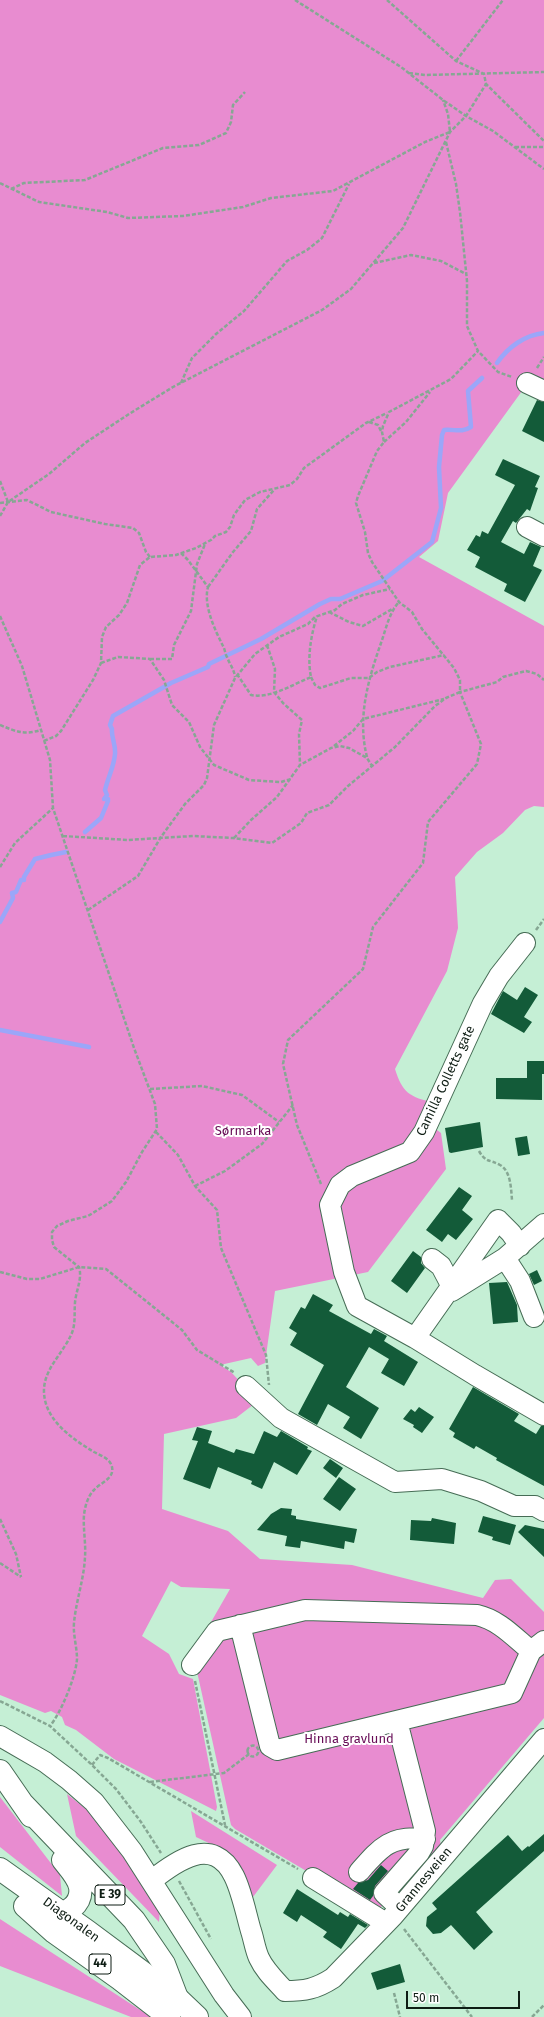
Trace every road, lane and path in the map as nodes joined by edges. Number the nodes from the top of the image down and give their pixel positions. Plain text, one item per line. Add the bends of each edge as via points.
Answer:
1 (295, 0) edge
2 (387, 0) edge
3 (503, 0) edge
4 (456, 61) junction
5 (544, 72) edge
6 (408, 73) junction
7 (484, 74) junction
8 (486, 84) junction
9 (245, 92) dead end
10 (443, 100) junction
11 (466, 116) junction
12 (450, 132) junction
13 (544, 141) edge
14 (446, 142) junction
15 (515, 146) junction
16 (544, 147) edge
17 (544, 168) edge
18 (0, 183) edge
19 (349, 183) junction
20 (11, 189) junction
21 (373, 263) junction
22 (465, 273) junction
23 (478, 350) junction
24 (181, 383) junction
25 (536, 387) edge
26 (433, 389) junction
27 (389, 412) junction
28 (366, 423) junction
29 (382, 432) junction
30 (384, 442) junction
31 (0, 480) edge
32 (275, 489) junction
33 (8, 502) junction
34 (0, 503) edge
35 (0, 516) edge
36 (206, 543) junction
37 (180, 553) junction
38 (150, 557) junction
39 (196, 570) junction
40 (208, 587) junction
41 (390, 589) junction
42 (399, 602) junction
43 (394, 608) junction
44 (329, 612) junction
45 (0, 616) edge
46 (317, 616) junction
47 (267, 644) junction
48 (444, 655) junction
49 (150, 659) junction
50 (101, 663) junction
51 (238, 674) junction
52 (311, 677) junction
53 (235, 678) junction
54 (369, 678) junction
55 (544, 680) edge
56 (274, 692) junction
57 (460, 692) junction
58 (446, 698) junction
59 (363, 719) junction
60 (0, 725) edge
61 (41, 730) junction
62 (44, 741) junction
63 (332, 747) junction
64 (208, 758) junction
65 (367, 758) junction
66 (300, 765) junction
67 (372, 766) junction
68 (291, 779) junction
69 (54, 808) junction
70 (63, 836) junction
71 (161, 837) junction
72 (233, 838) junction
73 (0, 867) edge
74 (88, 910) junction
75 (525, 943) dead end
76 (150, 1089) junction
77 (293, 1104) junction
78 (279, 1122) junction
79 (156, 1132) junction
80 (479, 1152) dead end
81 (195, 1186) junction
82 (512, 1200) dead end
83 (330, 1205) junction
84 (544, 1224) edge
85 (512, 1252) junction
86 (432, 1258) dead end
87 (79, 1267) junction
88 (0, 1272) edge
89 (447, 1291) junction
90 (534, 1317) dead end
91 (415, 1338) junction
92 (246, 1386) joint
93 (264, 1402) junction
94 (544, 1415) edge
95 (544, 1511) edge
96 (0, 1519) edge
97 (0, 1563) edge
98 (240, 1625) junction
99 (537, 1646) edge
100 (192, 1665) joint
101 (0, 1701) edge
102 (397, 1721) junction
103 (50, 1726) junction
104 (0, 1736) edge
105 (544, 1739) edge
106 (249, 1754) dead end
107 (92, 1765) junction
108 (0, 1770) edge
109 (215, 1774) junction
110 (149, 1782) junction
111 (23, 1804) junction
112 (225, 1826) junction
113 (425, 1839) junction
114 (162, 1855) dead end
115 (0, 1869) edge
116 (359, 1872) dead end
117 (313, 1878) joint
118 (151, 1881) junction
119 (0, 1887) edge
120 (31, 1910) junction
121 (62, 1913) junction
122 (393, 1916) junction
123 (394, 1994) dead end
124 (544, 2005) edge
125 (173, 2008) edge
126 (197, 2017) edge
127 (241, 2017) edge
128 (400, 2017) edge
129 (472, 2017) edge
130 (532, 2017) edge

1 - 6 path
2 - 4 path
3 - 4 path
4 - 7 path
5 - 7 path
6 - 7 path
6 - 10 path
7 - 8 path
8 - 11 path
8 - 13 path
9 - 20 path via 232,105 231,122 226,133 199,145 163,148 85,180 24,183
10 - 11 path
10 - 12 path
11 - 12 path
11 - 15 path
12 - 14 path
12 - 19 path via 424,142
14 - 21 path via 403,228
14 - 22 path via 456,184
15 - 16 path
15 - 17 path
18 - 20 path
19 - 20 path via 332,191 271,198 243,207 184,216 135,218 39,202
19 - 24 path via 322,238 287,261 244,311 192,358
21 - 22 path via 411,255 441,261
21 - 24 path via 351,289 322,310
22 - 23 path via 467,326
23 - 25 path via 498,372
23 - 26 path via 451,379
24 - 33 path via 85,443 49,474
26 - 27 path
26 - 30 path via 414,409 406,422
27 - 28 path
27 - 29 path
28 - 29 path via 373,422
28 - 32 path via 304,468 297,480
29 - 30 path
30 - 41 path via 377,451 356,503 368,553
31 - 33 path
32 - 36 path via 260,492 245,500 226,532
32 - 40 path via 257,509 251,531
33 - 34 path
33 - 35 path
33 - 38 path via 27,500 51,512 132,528 139,533
36 - 37 path
36 - 39 path
37 - 38 path
37 - 39 path
38 - 50 path via 140,565 127,603 106,627 102,637
39 - 40 path
39 - 49 path via 191,611 174,645 172,659
40 - 53 path via 206,595 214,628 224,646
41 - 42 path
41 - 44 path via 363,595
42 - 43 path
42 - 48 path via 412,612 422,629
43 - 44 path via 363,626
43 - 54 path
44 - 46 path
45 - 61 path via 22,666
46 - 47 path via 301,628
46 - 52 path via 312,630 309,664
47 - 51 path
47 - 56 path via 275,669
48 - 54 path via 390,667
48 - 57 path via 460,680
49 - 50 path via 118,657
49 - 64 path via 164,680 172,704 189,722
50 - 62 path via 61,731
51 - 53 path
51 - 56 path via 251,695 262,696
52 - 54 path via 320,688 351,678
52 - 56 path
53 - 64 path via 214,725
54 - 59 path
55 - 57 path via 537,674 526,671
56 - 66 path via 302,720 299,734
57 - 58 path
57 - 77 path via 481,744 477,764 428,822 423,863 373,927 363,969 288,1040 283,1064
58 - 59 path
58 - 67 path via 423,716 395,747
59 - 63 path via 353,732
59 - 65 path via 363,744
60 - 61 path via 28,734
61 - 62 path
62 - 69 path via 50,760
63 - 65 path via 349,748
63 - 66 path
64 - 68 path via 214,765 249,780 281,782
64 - 71 path via 204,785
65 - 67 path
66 - 68 path
67 - 72 path via 329,805 307,813 301,823 272,843
68 - 72 path via 278,797
69 - 70 path
69 - 73 path via 15,843
70 - 71 path via 128,840
70 - 74 path
71 - 72 path
71 - 74 path via 138,876
74 - 76 path
75 - 83 street, Camilla Colletts gate via 498,976 483,1003 424,1132 410,1152 352,1176 340,1184
76 - 78 path via 202,1086 242,1095
76 - 79 path via 155,1104 158,1126
77 - 78 path
77 - 83 path via 298,1125
78 - 81 path via 262,1144 225,1171
79 - 81 path via 178,1155
79 - 87 path via 112,1201 88,1216 57,1226 52,1232 54,1247
80 - 82 path via 484,1160 501,1165 509,1177
81 - 93 path via 217,1210 221,1248 266,1355 270,1378
83 - 91 street via 344,1272 357,1306
84 - 85 street
85 - 89 street
85 - 89 street via 511,1233 498,1220
85 - 90 street
86 - 89 street via 441,1266
87 - 88 path via 40,1279 27,1279
87 - 92 path via 106,1270 182,1330 197,1350 233,1371
87 - 103 path via 80,1277 75,1298 72,1334 47,1374 44,1388 46,1404 53,1418 69,1436 105,1457 111,1464 112,1474 106,1482 95,1489 84,1514 85,1558 73,1638 77,1660 56,1719
89 - 91 street
91 - 94 street
92 - 93 street
93 - 95 street via 282,1418 395,1482 442,1479 481,1491 514,1506 535,1506
96 - 97 path via 16,1554 21,1577
98 - 99 street via 305,1610 476,1615 498,1623
98 - 100 street via 217,1631
98 - 102 street via 270,1746 274,1750
99 - 102 street via 512,1693
100 - 109 path
101 - 103 path
102 - 113 street via 424,1824
103 - 107 path
104 - 118 street via 45,1762 94,1802 132,1851
105 - 122 street, Grannesveien
106 - 109 path via 224,1773
107 - 110 path via 100,1755
107 - 114 path via 116,1789
108 - 111 main road, E 39
109 - 110 path
109 - 112 path
110 - 112 path
111 - 121 main road, E 39 via 80,1886 77,1902 71,1909
111 - 125 main road, E 39 via 134,1920 164,1964
112 - 117 path
113 - 116 street via 405,1839 385,1845
113 - 122 street via 419,1853 384,1893
115 - 121 main road, Diagonalen / 44
117 - 122 street
118 - 122 street, Grannesveien via 190,1855 204,1853 226,1864 234,1876 258,1956 266,1970 285,1991 306,1991 333,1978
118 - 127 street via 224,1996
119 - 120 main road, Diagonalen / 44
120 - 121 main road via 50,1915
120 - 125 main road, Diagonalen / 44 via 54,1932 120,1978
121 - 125 main road, Diagonalen / 44
122 - 129 path via 449,1984
123 - 128 path
124 - 130 path
125 - 126 main road, Diagonalen / 44

